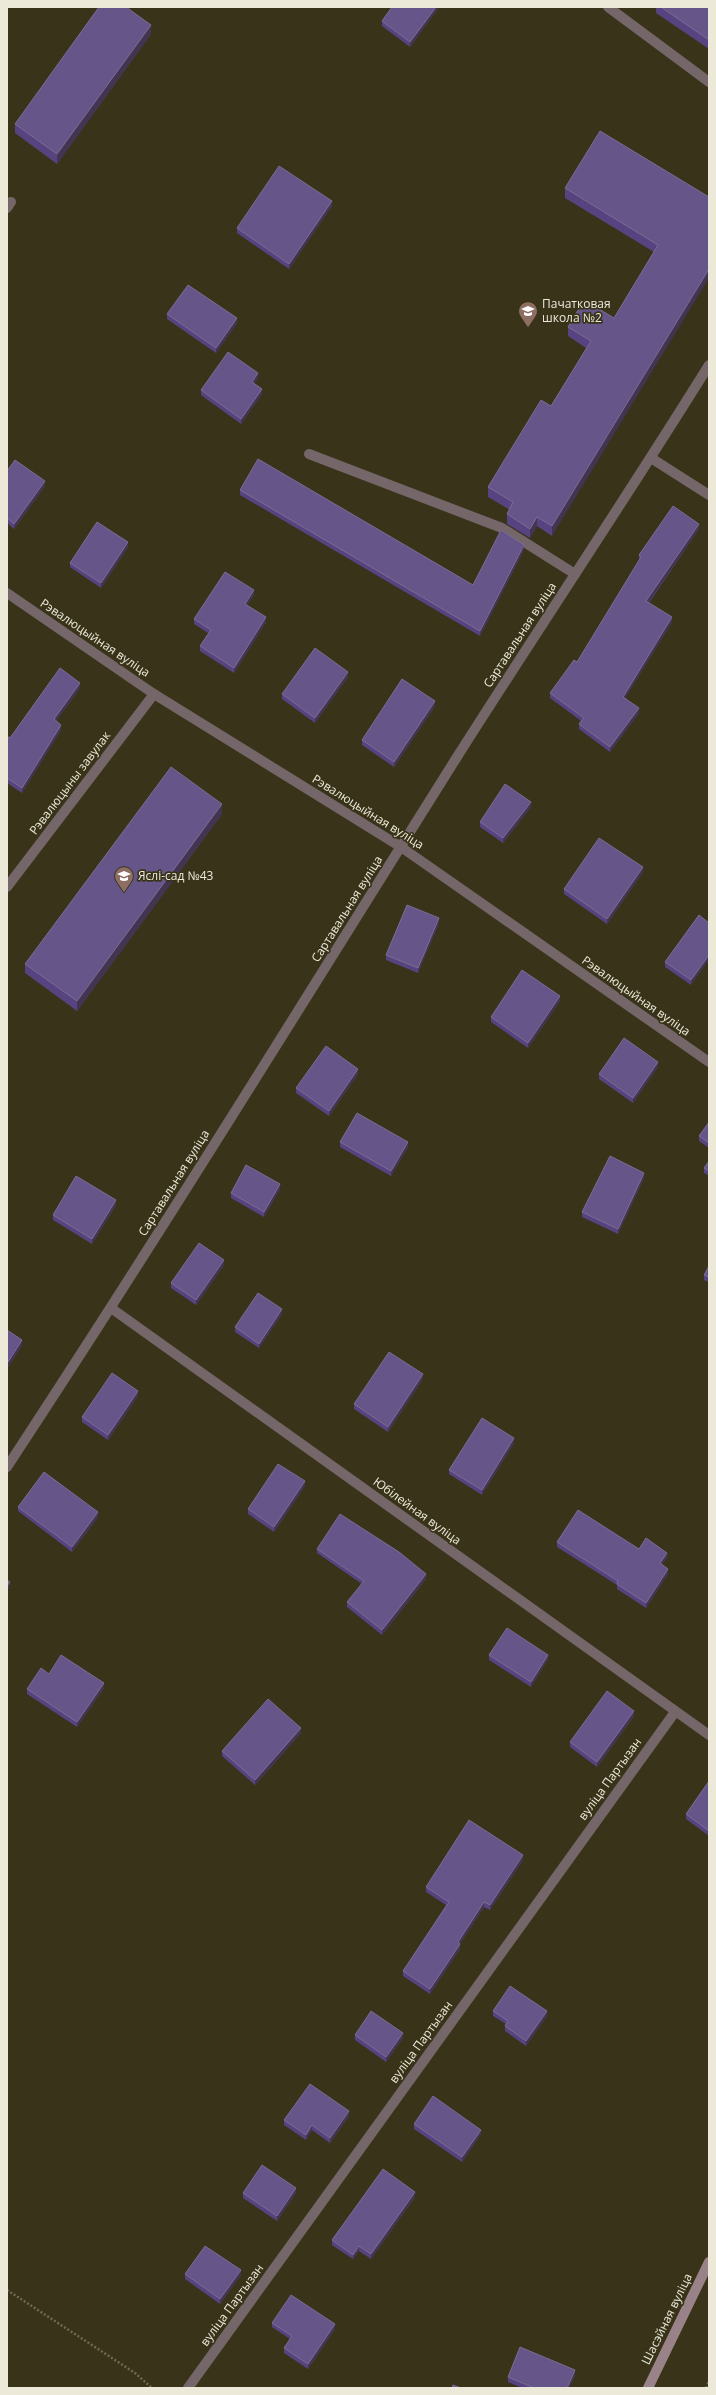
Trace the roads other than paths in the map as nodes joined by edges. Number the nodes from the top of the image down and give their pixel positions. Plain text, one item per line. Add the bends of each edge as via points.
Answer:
1 (608, 7) edge
2 (709, 82) edge
3 (709, 365) edge
4 (309, 454) dead end
5 (651, 458) junction
6 (709, 495) edge
7 (575, 574) junction
8 (7, 593) edge
9 (154, 694) junction
10 (400, 847) junction
11 (7, 888) edge
12 (709, 1062) edge
13 (111, 1308) junction
14 (7, 1467) edge
15 (675, 1712) junction
16 (709, 1735) edge
17 (709, 2262) edge
18 (188, 2388) edge
19 (648, 2388) edge

1 - 2 street
3 - 5 street, Сартавальная вуліца
4 - 7 street via 502,528
5 - 6 street
5 - 7 street, Сартавальная вуліца
7 - 10 street, Сартавальная вуліца
8 - 9 street, Рэвалюцыйная вуліца
9 - 10 street, Рэвалюцыйная вуліца
9 - 11 street, Рэвалюцыны завулак
10 - 12 street, Рэвалюцыйная вуліца
10 - 13 street, Сартавальная вуліца
13 - 14 street, Сартавальная вуліца
13 - 15 street, Юбілейная вуліца
15 - 16 street, Юбілейная вуліца
15 - 18 street, вуліца Партызан
17 - 19 main road, Шасэйная вуліца

